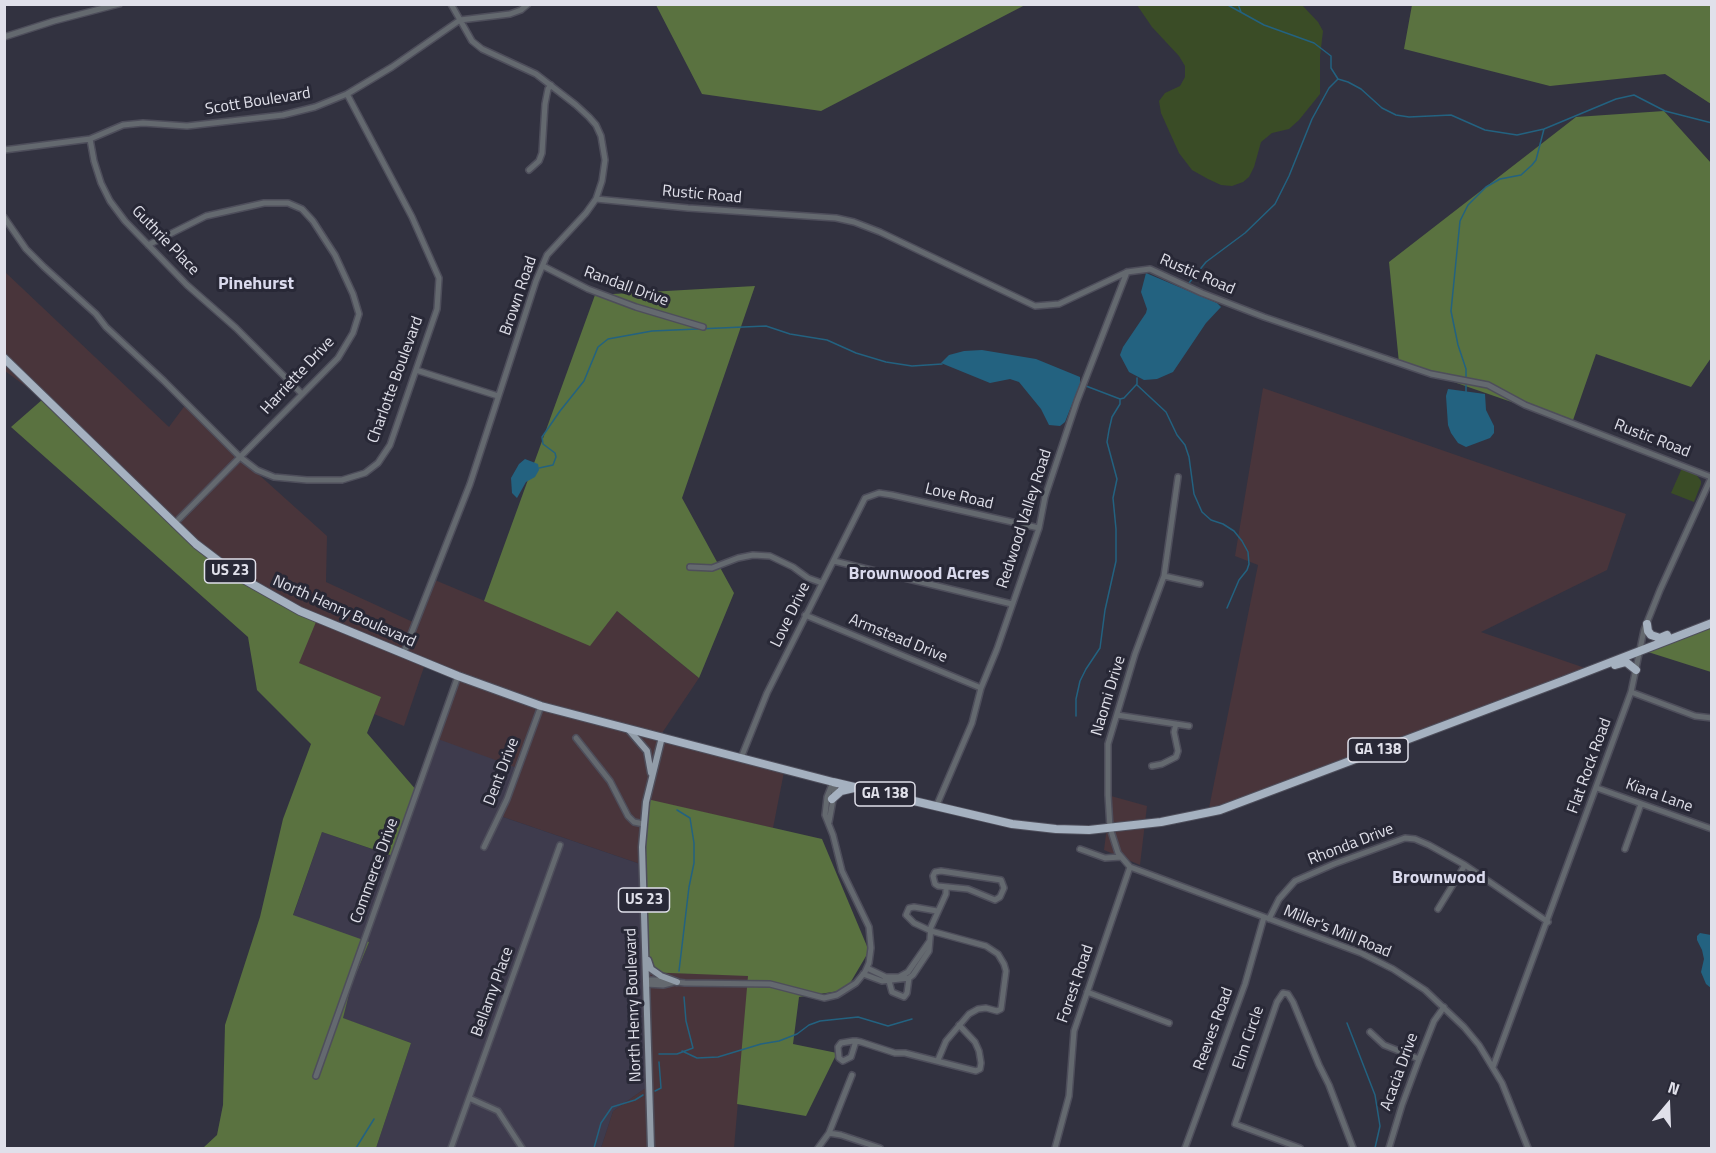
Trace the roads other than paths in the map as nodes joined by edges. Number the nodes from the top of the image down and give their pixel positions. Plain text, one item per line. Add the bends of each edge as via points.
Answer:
1 (119, 4) edge
2 (451, 4) edge
3 (528, 4) edge
4 (460, 20) junction
5 (4, 37) edge
6 (551, 85) junction
7 (347, 94) junction
8 (90, 139) junction
9 (4, 150) edge
10 (529, 170) dead end
11 (596, 199) junction
12 (4, 217) edge
13 (148, 245) junction
14 (543, 266) junction
15 (1127, 272) junction
16 (703, 327) dead end
17 (4, 358) edge
18 (416, 370) junction
19 (302, 393) junction
20 (498, 396) junction
21 (240, 457) junction
22 (1178, 477) dead end
23 (1711, 477) edge
24 (874, 494) joint
25 (174, 524) junction
26 (1039, 528) junction
27 (834, 561) junction
28 (690, 567) dead end
29 (1164, 576) junction
30 (822, 583) junction
31 (1200, 584) dead end
32 (1012, 604) junction
33 (806, 615) junction
34 (1712, 623) edge
35 (1647, 624) junction
36 (1685, 633) junction
37 (1641, 650) junction
38 (404, 652) junction
39 (1607, 664) junction
40 (1636, 670) junction
41 (458, 676) junction
42 (981, 688) junction
43 (1631, 692) junction
44 (541, 706) junction
45 (1117, 715) junction
46 (1712, 718) edge
47 (1176, 724) junction
48 (1189, 726) dead end
49 (629, 730) junction
50 (662, 737) junction
51 (576, 738) dead end
52 (742, 757) junction
53 (1152, 766) dead end
54 (651, 776) junction
55 (833, 782) junction
56 (856, 787) junction
57 (1597, 788) junction
58 (832, 799) junction
59 (1641, 804) junction
60 (936, 807) junction
61 (829, 822) junction
62 (644, 824) junction
63 (1110, 828) junction
64 (1712, 829) edge
65 (560, 845) dead end
66 (484, 846) dead end
67 (1080, 849) dead end
68 (1625, 849) dead end
69 (1121, 857) junction
70 (1465, 866) junction
71 (1130, 867) junction
72 (946, 888) junction
73 (1438, 909) dead end
74 (937, 911) junction
75 (1267, 918) junction
76 (1548, 922) junction
77 (931, 931) junction
78 (930, 940) junction
79 (646, 955) junction
80 (867, 968) junction
81 (863, 974) junction
82 (909, 978) junction
83 (890, 981) junction
84 (646, 982) junction
85 (677, 982) junction
86 (1087, 992) junction
87 (1444, 1007) junction
88 (1169, 1023) dead end
89 (959, 1025) junction
90 (1370, 1032) dead end
91 (856, 1041) dead end
92 (1419, 1059) junction
93 (938, 1060) junction
94 (1493, 1067) junction
95 (852, 1075) dead end
96 (316, 1076) dead end
97 (469, 1098) junction
98 (829, 1133) junction
99 (451, 1149) edge
100 (522, 1149) edge
101 (651, 1149) edge
102 (818, 1149) edge
103 (880, 1149) edge
104 (1055, 1149) edge
105 (1185, 1149) edge
106 (1300, 1149) edge
107 (1353, 1149) edge
108 (1389, 1149) edge
109 (1528, 1149) edge

1 - 5 street
2 - 4 street, Brown Road
3 - 4 street, Scott Boulevard via 510,14
4 - 6 street, Brown Road via 472,41 488,54 536,74
4 - 7 street, Scott Boulevard
6 - 10 street via 545,104 542,153
6 - 11 street, Brown Road via 596,125 601,136 605,160
7 - 8 street, Scott Boulevard via 283,115 187,126 123,125
7 - 18 street, Charlotte Boulevard via 412,217 439,278 437,309
8 - 9 street, Scott Boulevard
8 - 13 street, Guthrie Place via 110,201
11 - 14 street, Brown Road via 547,255
11 - 15 street, Rustic Road via 854,222 1035,306 1059,304
12 - 21 street, Charlotte Boulevard via 26,249
13 - 19 street, Guthrie Place
13 - 19 street, Harriette Drive via 206,216 277,202 302,210 314,221 335,255 359,314 338,358
14 - 16 street, Randall Drive via 590,290
14 - 20 street, Brown Road
15 - 23 street, Rustic Road via 1150,269 1286,325 1431,374 1488,385 1526,405
15 - 26 street, Redwood Valley Road via 1077,401 1045,497
17 - 25 highway, North Henry Boulevard / US 23
18 - 20 street
18 - 21 street, Charlotte Boulevard via 390,445 378,463 365,473 342,480 274,477
19 - 21 street, Harriette Drive
20 - 38 street, Brown Road via 470,483
21 - 25 street, Harriette Drive
22 - 29 street, Naomi Drive
23 - 35 street, Flat Rock Road
24 - 26 street, Love Road
24 - 27 street, Love Drive via 860,505
25 - 38 highway, North Henry Boulevard / US 23 via 223,566 273,597
26 - 32 street, Redwood Valley Road
27 - 30 street, Love Drive
27 - 32 street
28 - 30 street via 712,568 738,558 770,556
29 - 31 street
29 - 45 street, Naomi Drive
30 - 33 street, Love Drive
32 - 42 street, Redwood Valley Road
33 - 42 street, Armstead Drive
33 - 52 street, Love Drive via 767,693
34 - 36 highway, GA 138
35 - 36 highway via 1648,631 1660,638 1676,631
35 - 37 street, Flat Rock Road
36 - 37 highway, GA 138
37 - 39 highway, GA 138
37 - 40 street, Flat Rock Road
38 - 41 highway, North Henry Boulevard / US 23
39 - 40 highway via 1626,662
39 - 63 highway, GA 138 via 1234,805 1169,821
40 - 43 street, Flat Rock Road
41 - 44 highway, North Henry Boulevard / US 23
41 - 96 street, Commerce Drive
42 - 60 street, Redwood Valley Road via 972,723
43 - 46 street via 1695,716
43 - 57 street, Flat Rock Road
44 - 49 highway, North Henry Boulevard / US 23
44 - 66 street, Dent Drive via 507,800
45 - 47 street
45 - 63 street, Naomi Drive via 1107,760
47 - 48 street
47 - 53 street via 1176,757
49 - 50 highway, North Henry Boulevard / US 23
49 - 54 main road, US 23 via 647,751
50 - 52 highway, GA 138
50 - 54 main road, North Henry Boulevard / US 23
51 - 62 street via 610,781 628,816
52 - 55 highway, GA 138
54 - 62 main road, North Henry Boulevard / US 23
55 - 56 highway, GA 138
55 - 58 street
55 - 61 street via 825,806
56 - 58 highway via 841,791
56 - 60 highway, GA 138
57 - 59 street, Kiara Lane
57 - 76 street, Flat Rock Road
58 - 61 street
59 - 64 street, Kiara Lane
59 - 68 street
60 - 63 highway, GA 138 via 1037,827
61 - 80 street via 843,871 869,927 871,948
62 - 79 main road, North Henry Boulevard / US 23
63 - 69 street, Miller's Mill Road
65 - 97 street, Bellamy Place
67 - 69 street via 1105,858
69 - 71 street, Miller's Mill Road
70 - 73 street
70 - 75 street, Rhonda Drive via 1429,845 1405,838 1295,881
70 - 76 street, Rhonda Drive
71 - 75 street, Miller's Mill Road
71 - 86 street, Forest Road
72 - 72 street via 935,884 935,872 1001,880 1004,888 995,900 968,889
72 - 74 street
74 - 77 street
74 - 77 street via 919,907 906,912 909,920
75 - 87 street, Miller's Mill Road via 1377,960 1417,984
75 - 105 street, Reeves Road
76 - 94 street, Flat Rock Road
77 - 78 street
77 - 89 street via 986,946 1004,964 1001,1009 974,1010
78 - 80 street via 908,972 899,977 886,977
78 - 82 street via 929,951
79 - 84 main road, North Henry Boulevard / US 23
79 - 85 main road via 651,969
80 - 81 street
81 - 83 street
81 - 85 street via 837,995 824,998 770,984
82 - 83 street
82 - 83 street via 904,997 895,994
84 - 85 street
84 - 101 main road, North Henry Boulevard / US 23
86 - 88 street
86 - 104 street, Forest Road via 1074,1031 1069,1096
87 - 92 street, Acacia Drive via 1434,1020
87 - 94 street, Miller's Mill Road via 1479,1045
89 - 93 street
89 - 93 street via 975,1042 980,1069
90 - 92 street via 1384,1045
91 - 93 street
92 - 108 street, Acacia Drive
94 - 109 street, Miller's Mill Road
95 - 98 street
97 - 99 street, Bellamy Place
97 - 100 street via 498,1111
98 - 102 street
98 - 103 street
106 - 107 street, Elm Circle via 1234,1124 1283,993 1293,1002

